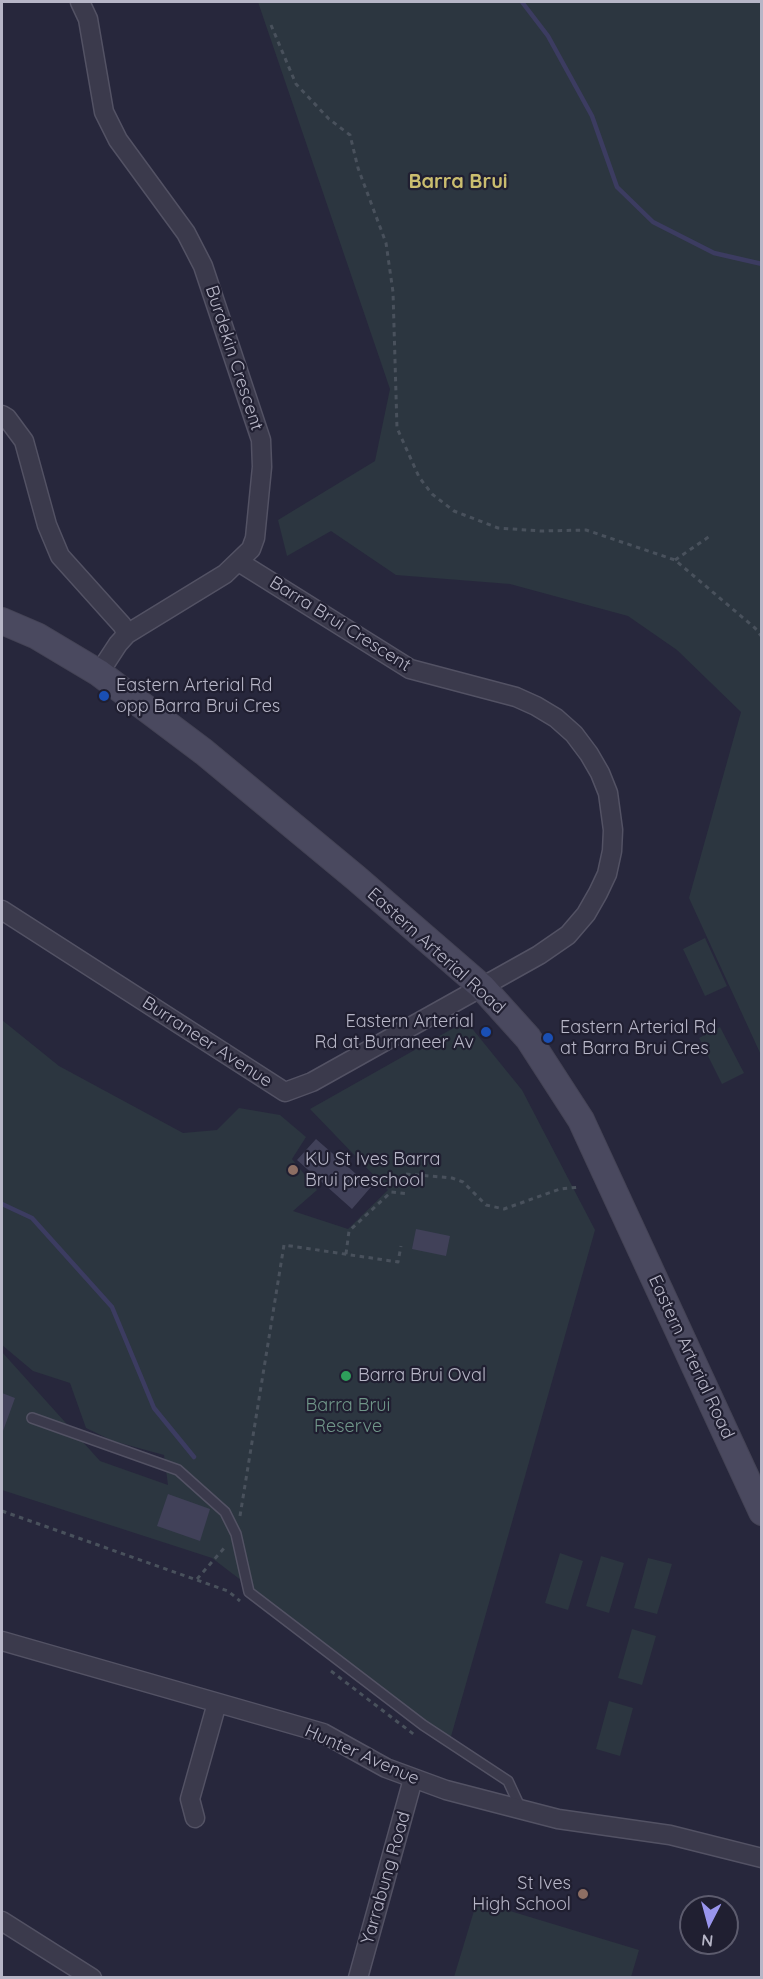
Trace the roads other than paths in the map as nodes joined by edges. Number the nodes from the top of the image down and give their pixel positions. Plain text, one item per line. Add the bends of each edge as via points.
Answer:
1 (81, 2) edge
2 (2, 415) edge
3 (239, 562) junction
4 (2, 621) edge
5 (127, 634) junction
6 (99, 673) junction
7 (2, 910) edge
8 (482, 987) junction
9 (32, 1418) dead end
10 (762, 1512) edge
11 (2, 1641) edge
12 (218, 1703) junction
13 (413, 1779) junction
14 (521, 1809) junction
15 (195, 1818) dead end
16 (762, 1858) edge
17 (2, 1921) edge
18 (92, 1977) edge
19 (358, 1977) edge

1 - 3 street, Burdekin Crescent via 88,20 104,112 117,140 186,233 203,266 261,440 255,538
2 - 5 street via 24,441 46,525 60,556
3 - 5 street, Burdekin Crescent
3 - 8 street, Barra Brui Crescent via 410,669 516,697 536,706 574,734 590,754 608,793 613,830 607,874 586,914 568,935
4 - 6 main road, Eastern Arterial Road via 37,636
5 - 6 street, Burdekin Crescent
6 - 8 main road, Eastern Arterial Road via 204,752
7 - 8 street, Burraneer Avenue via 285,1092 312,1082
8 - 10 main road, Eastern Arterial Road via 528,1038 581,1120
9 - 14 lane via 178,1470 225,1512 237,1534 249,1592 423,1725 508,1781
11 - 12 street, Hunter Avenue
12 - 13 street, Hunter Avenue via 323,1733
12 - 15 street via 190,1799
13 - 14 street, Hunter Avenue
13 - 19 street, Yarrabung Road
14 - 16 street, Hunter Avenue via 558,1819 670,1835
17 - 18 street

